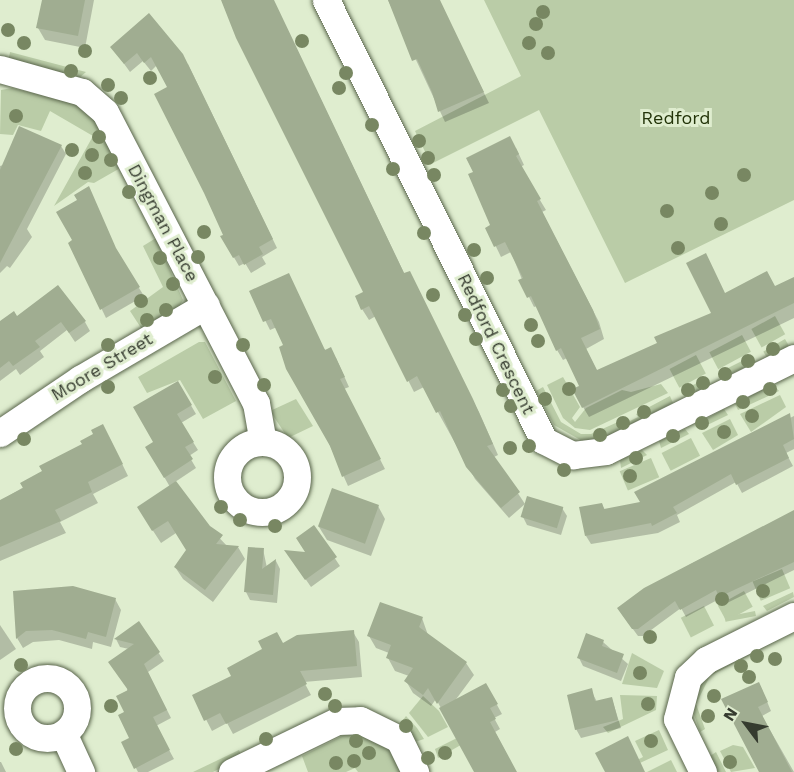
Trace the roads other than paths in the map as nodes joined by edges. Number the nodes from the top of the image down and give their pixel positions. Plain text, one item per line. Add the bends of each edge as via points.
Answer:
1 (326, 0) edge
2 (0, 69) edge
3 (206, 305) junction
4 (794, 358) edge
5 (0, 433) edge
6 (264, 441) dead end
7 (794, 616) edge
8 (63, 735) dead end
9 (81, 772) edge
10 (232, 772) edge
11 (415, 772) edge
12 (703, 772) edge

1 - 4 street, Redford Crescent via 543,440 573,456 606,451
2 - 3 street, Dingman Place via 78,90 96,101
3 - 5 street, Moore Street via 80,379
3 - 6 street, Dingman Place via 256,403
7 - 12 street via 706,660 688,677 677,719
8 - 9 street
10 - 11 street via 337,721 360,720 399,739

